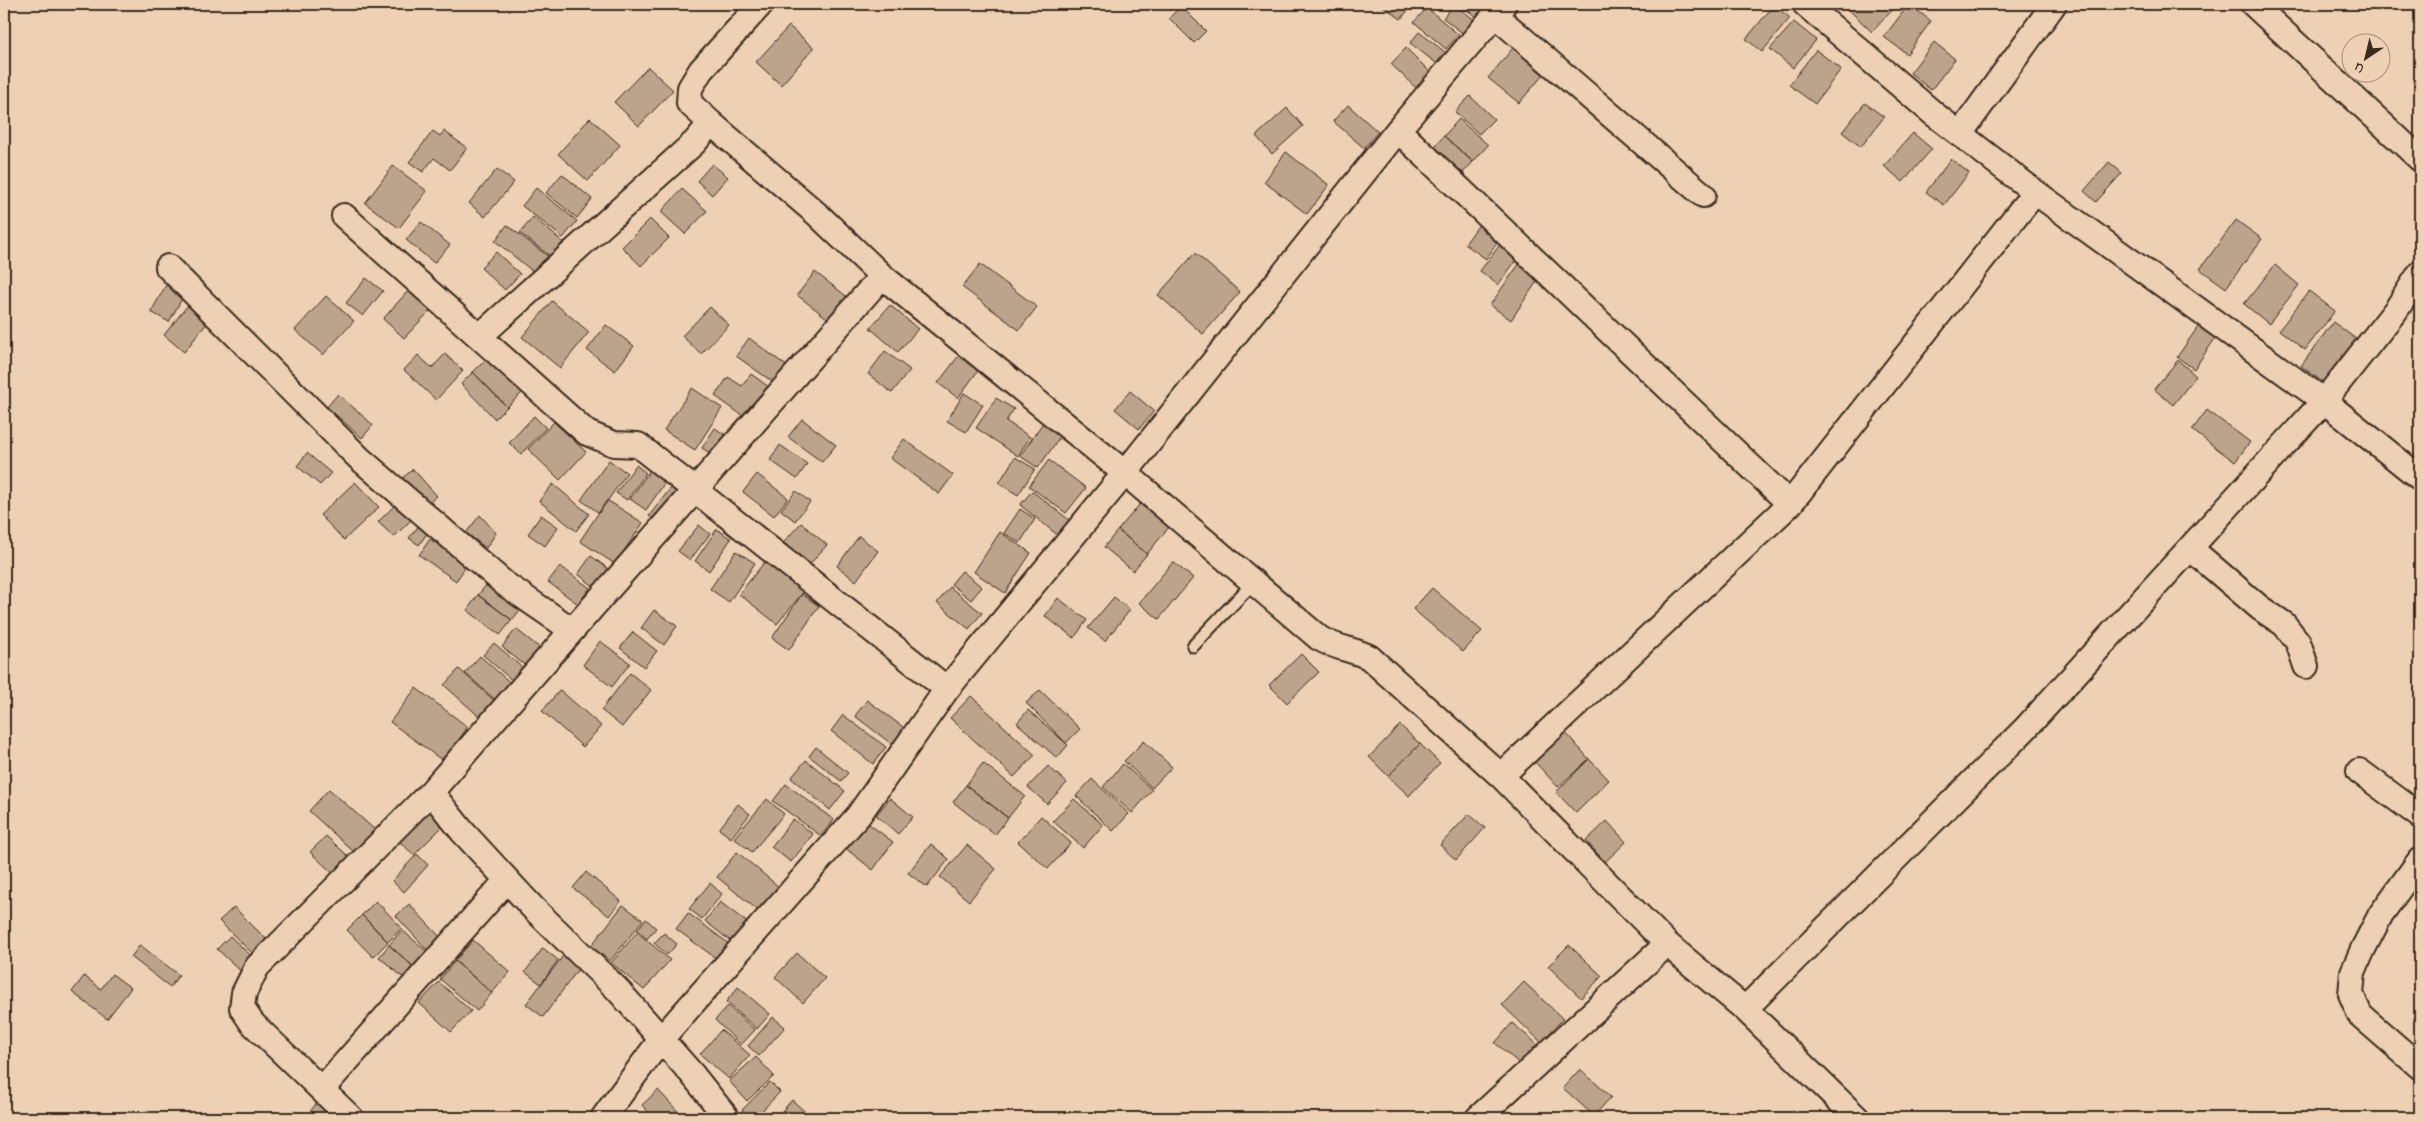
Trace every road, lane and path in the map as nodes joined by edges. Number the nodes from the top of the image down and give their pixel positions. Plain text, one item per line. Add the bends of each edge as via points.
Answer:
1 (761, 4) edge
2 (1805, 4) edge
3 (2054, 4) edge
4 (2253, 4) edge
5 (1500, 9) edge
6 (711, 123) junction
7 (1398, 130) junction
8 (1960, 134) junction
9 (2420, 159) edge
10 (2035, 192) junction
11 (1703, 195) dead end
12 (344, 216) dead end
13 (168, 267) dead end
14 (2420, 273) edge
15 (882, 276) junction
16 (480, 336) junction
17 (2324, 401) junction
18 (1124, 473) junction
19 (2420, 478) edge
20 (694, 490) junction
21 (1790, 504) junction
22 (2190, 548) junction
23 (1254, 582) junction
24 (572, 630) junction
25 (1192, 646) dead end
26 (2306, 666) dead end
27 (947, 689) junction
28 (2359, 771) dead end
29 (1500, 776) junction
30 (431, 792) junction
31 (2420, 816) edge
32 (2420, 860) edge
33 (507, 880) junction
34 (1667, 944) junction
35 (1745, 1009) junction
36 (662, 1038) junction
37 (2420, 1067) edge
38 (322, 1089) junction
39 (351, 1118) edge
40 (603, 1118) edge
41 (727, 1118) edge
42 (1478, 1118) edge
43 (1857, 1118) edge

1 - 6 street via 701,70 690,88 689,103
2 - 8 street
3 - 8 street
4 - 9 street
5 - 7 street
5 - 11 street
6 - 15 street via 818,215
6 - 16 street
7 - 18 street
7 - 21 street
8 - 10 street
10 - 17 street
10 - 21 street
12 - 16 street
13 - 24 street via 359,458 505,584
14 - 17 street via 2396,310
15 - 18 street
15 - 20 street
16 - 20 street via 587,433 614,444 638,445
17 - 19 street
17 - 22 street
18 - 23 street
18 - 27 street
20 - 24 street
20 - 27 street
21 - 29 street
22 - 26 street via 2260,608 2284,624 2298,642
22 - 35 street via 2025,728
23 - 25 lane
23 - 29 street via 1323,641 1354,649 1369,658
24 - 30 street
27 - 36 street via 858,816
28 - 31 street
29 - 34 street
30 - 33 street
30 - 38 street via 257,967 244,993 242,1008 252,1023
32 - 37 street via 2381,914 2353,972 2351,994 2360,1014
33 - 36 street
33 - 38 street
34 - 35 street
34 - 42 street
35 - 43 street
36 - 40 street
36 - 41 street
38 - 39 street

